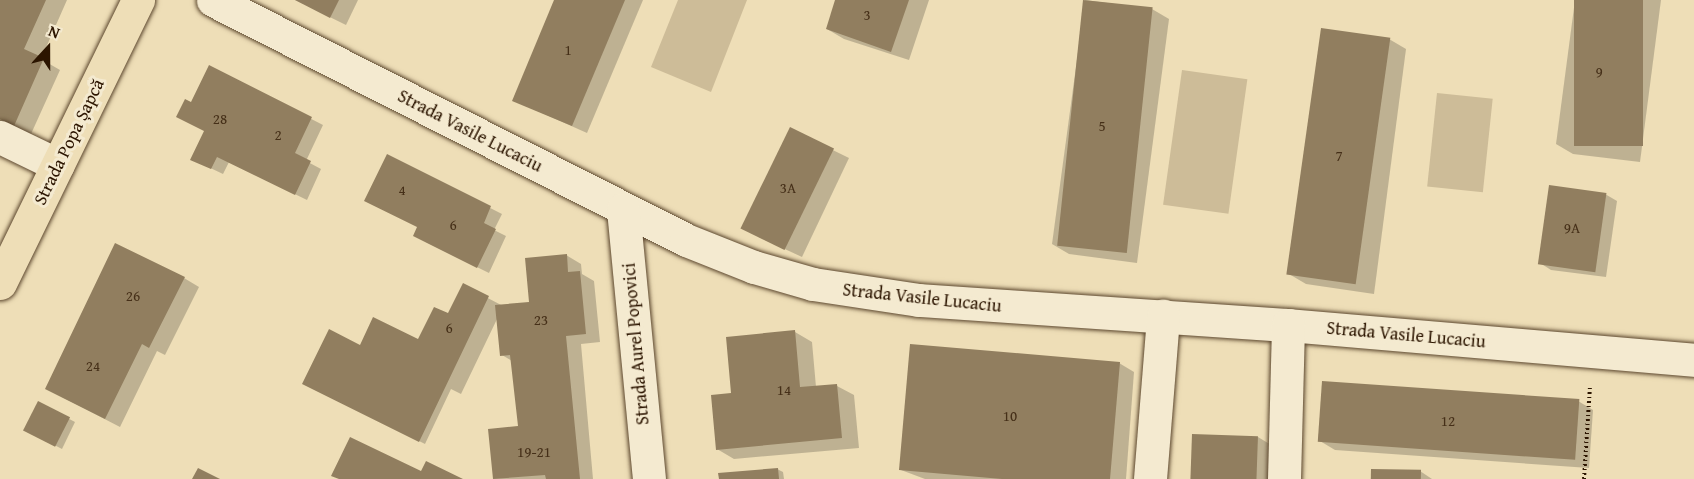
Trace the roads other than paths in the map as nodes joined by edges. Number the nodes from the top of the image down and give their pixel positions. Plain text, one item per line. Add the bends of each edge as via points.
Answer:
1 (138, 0) edge
2 (213, 0) edge
3 (0, 137) edge
4 (58, 165) junction
5 (623, 209) junction
6 (0, 283) edge
7 (1163, 316) junction
8 (1288, 325) junction
9 (1694, 360) edge
10 (649, 479) edge
11 (1150, 479) edge
12 (1284, 479) edge

1 - 4 main road, Strada Popa Șapcă
2 - 5 street, Strada Vasile Lucaciu
3 - 4 street
4 - 6 main road, Strada Popa Șapcă
5 - 7 street, Strada Vasile Lucaciu via 737,261 834,289 919,300
5 - 10 street, Strada Aurel Popovici
7 - 8 street, Strada Vasile Lucaciu
7 - 11 street
8 - 9 street, Strada Vasile Lucaciu
8 - 12 street

